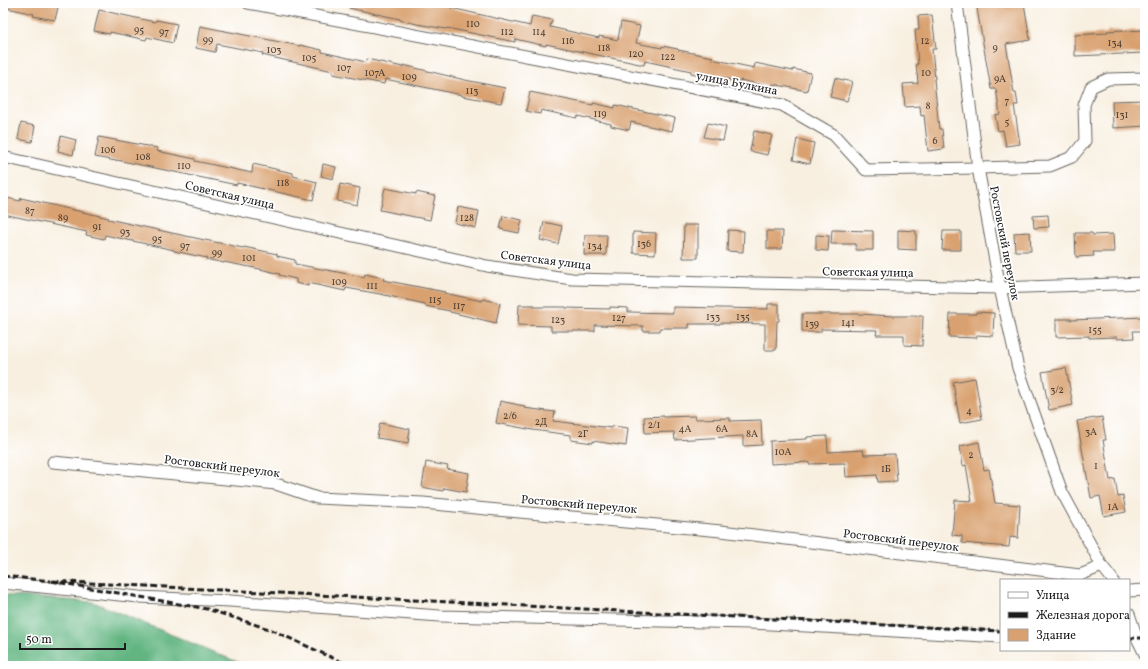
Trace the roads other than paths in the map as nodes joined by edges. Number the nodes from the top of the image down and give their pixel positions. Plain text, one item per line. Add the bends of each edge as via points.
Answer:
1 (248, 3) edge
2 (957, 3) edge
3 (1145, 78) edge
4 (3, 157) edge
5 (978, 168) junction
6 (1145, 283) edge
7 (1000, 288) junction
8 (52, 462) dead end
9 (1102, 566) junction
10 (1112, 579) edge
11 (3, 583) edge
12 (1145, 590) edge
13 (1130, 591) edge
14 (1130, 617) edge
15 (1000, 637) edge
16 (1130, 644) edge
17 (1143, 649) edge

1 - 5 street, улица Булкина via 782,105 834,135 866,170
2 - 5 street, Ростовский переулок
3 - 5 street, улица Булкина via 1108,79 1091,87 1084,104 1085,141 1072,157 1050,166
4 - 7 street, Советская улица via 487,266 572,279
5 - 7 street, Ростовский переулок
6 - 7 street, Советская улица
7 - 9 street, Ростовский переулок via 1018,368 1062,492
8 - 9 street, Ростовский переулок via 276,484 316,498 423,503 721,531 1080,575
9 - 10 street, Ростовский переулок
11 - 15 street via 139,597 440,616 751,624
12 - 13 street
14 - 17 street
16 - 17 street

